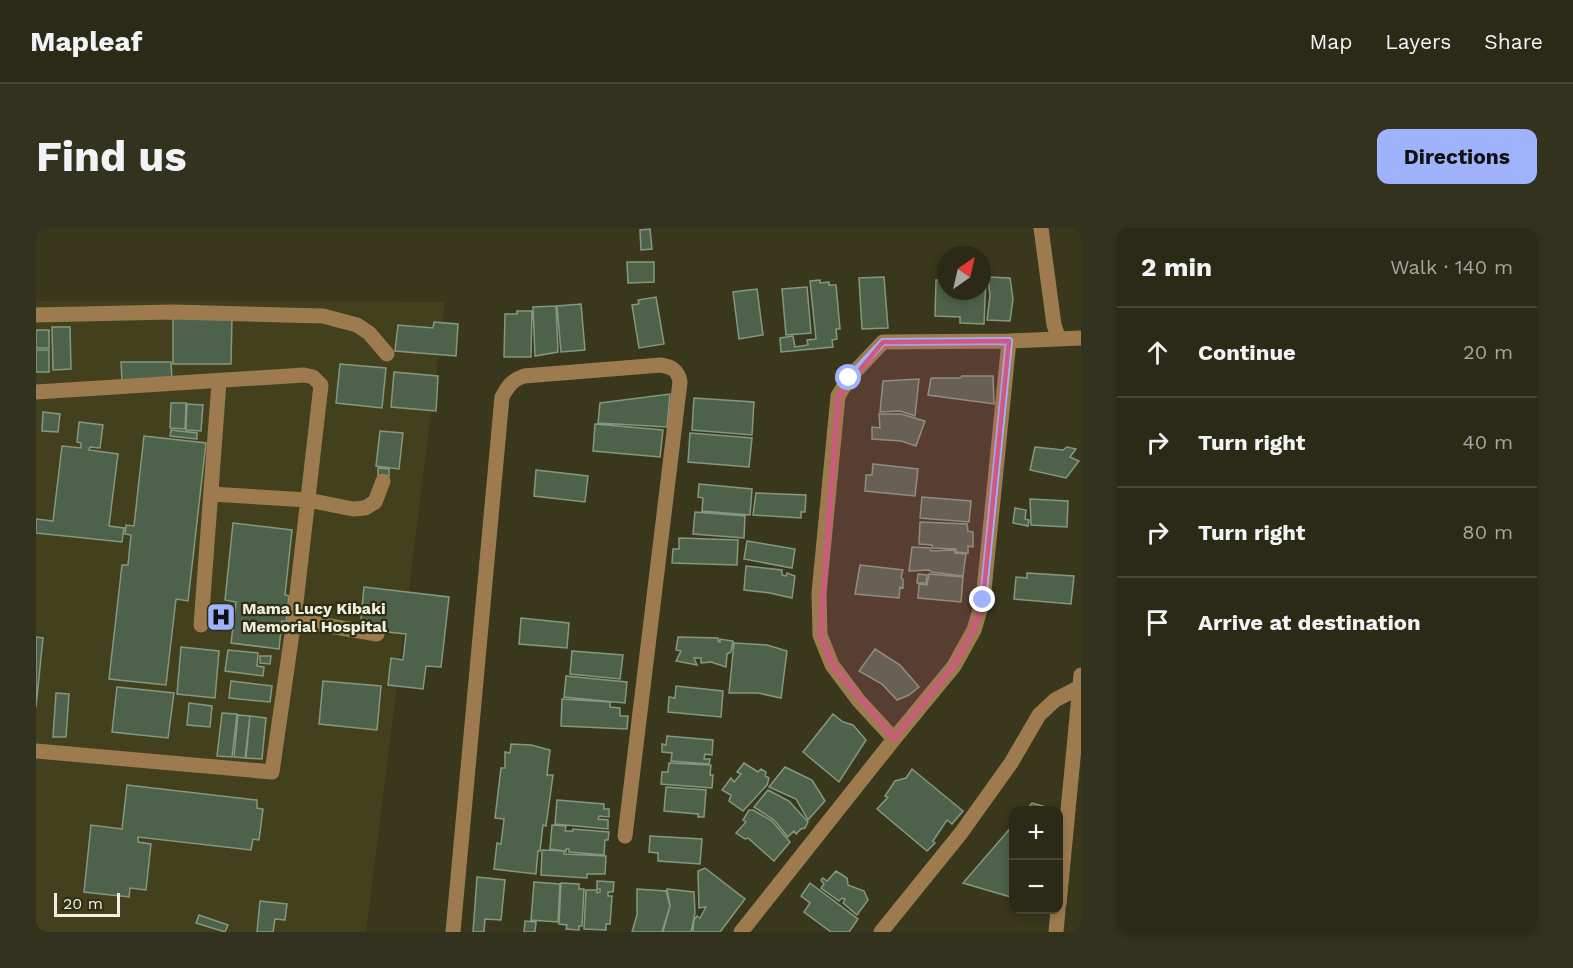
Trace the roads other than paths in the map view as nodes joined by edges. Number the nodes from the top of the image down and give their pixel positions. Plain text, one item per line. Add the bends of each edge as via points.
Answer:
1 (1041, 228) edge
2 (36, 315) edge
3 (1081, 338) edge
4 (1059, 339) junction
5 (1009, 341) junction
6 (387, 354) dead end
7 (219, 382) junction
8 (36, 392) edge
9 (383, 481) dead end
10 (211, 494) junction
11 (309, 500) junction
12 (294, 620) junction
13 (201, 625) dead end
14 (376, 634) dead end
15 (1080, 681) edge
16 (894, 739) junction
17 (36, 751) edge
18 (625, 836) dead end
19 (1063, 862) edge
20 (1058, 914) edge
21 (453, 932) edge
22 (741, 932) edge
23 (881, 932) edge
24 (1056, 932) edge

1 - 4 street
2 - 6 street via 172,312 323,316 357,325
3 - 4 street
4 - 5 street
5 - 16 street via 983,600 974,630 954,666
5 - 16 street via 883,342 849,378 838,396 819,592 819,635 832,665
7 - 8 street
7 - 10 street
7 - 11 street via 304,375 321,385
9 - 11 street via 375,501 365,508
10 - 11 street
10 - 13 street
11 - 12 street
12 - 14 street
12 - 17 street via 272,772
15 - 19 street
15 - 23 street via 1039,715 961,833
16 - 22 street
18 - 21 street via 680,382 671,367 661,365 524,376 515,379 502,397
20 - 24 street

